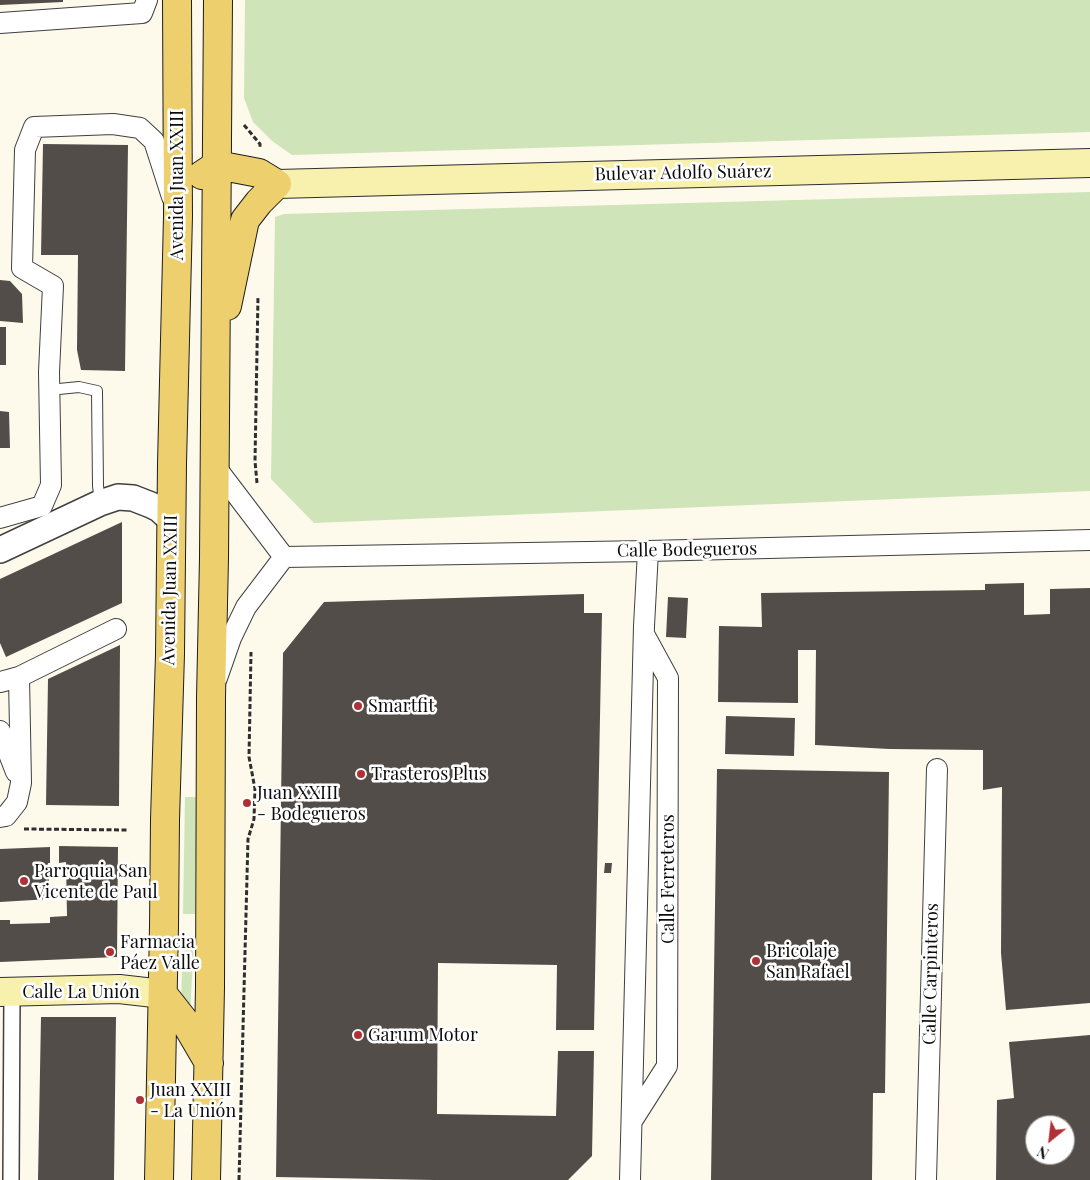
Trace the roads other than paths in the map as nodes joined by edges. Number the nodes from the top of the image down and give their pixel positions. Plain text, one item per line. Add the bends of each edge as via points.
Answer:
1 (177, 0) edge
2 (218, 0) edge
3 (144, 6) edge
4 (0, 23) edge
5 (1090, 163) edge
6 (217, 165) junction
7 (277, 184) junction
8 (178, 216) junction
9 (215, 363) junction
10 (49, 390) junction
11 (214, 465) junction
12 (100, 503) junction
13 (0, 518) edge
14 (171, 520) junction
15 (1090, 540) edge
16 (0, 550) edge
17 (648, 551) junction
18 (284, 557) junction
19 (116, 629) dead end
20 (644, 634) junction
21 (9, 679) edge
22 (211, 697) junction
23 (0, 731) edge
24 (936, 769) dead end
25 (21, 783) junction
26 (3, 816) edge
27 (6, 992) edge
28 (163, 994) junction
29 (209, 1063) junction
30 (632, 1121) junction
31 (11, 1180) edge
32 (159, 1180) edge
33 (206, 1180) edge
34 (630, 1180) edge
35 (926, 1180) edge

1 - 8 main road, Avenida Juan XXIII
2 - 6 main road
3 - 4 street
5 - 7 main road, Bulevar Adolfo Suárez
6 - 7 main road via 259,173
6 - 8 main road via 202,175 187,192
6 - 9 main road
7 - 9 main road via 245,220
8 - 10 street via 154,141 140,128 113,124 34,127 25,150 22,268 53,286
8 - 14 main road, Avenida Juan XXIII
9 - 11 main road
10 - 12 lane via 79,387 97,391
10 - 13 street via 51,485 42,506
11 - 18 street
11 - 22 main road
12 - 14 street via 118,497 133,498 159,510
12 - 16 street
14 - 28 main road, Avenida Juan XXIII
15 - 17 street, Calle Bodegueros
17 - 18 street, Calle Bodegueros
17 - 20 street, Calle Ferreteros
18 - 22 street via 246,607 231,638
19 - 21 street
20 - 30 street, Calle Ferreteros
20 - 30 street, Calle Ferreteros via 668,678 668,1066
21 - 25 street
22 - 29 main road
23 - 25 street
24 - 35 street, Calle Carpinteros
25 - 26 street via 17,802
27 - 28 main road, Calle La Unión via 119,989
27 - 31 street
28 - 29 main road via 185,1022
28 - 32 main road, Avenida Juan XXIII
29 - 33 main road
30 - 34 street, Calle Ferreteros

